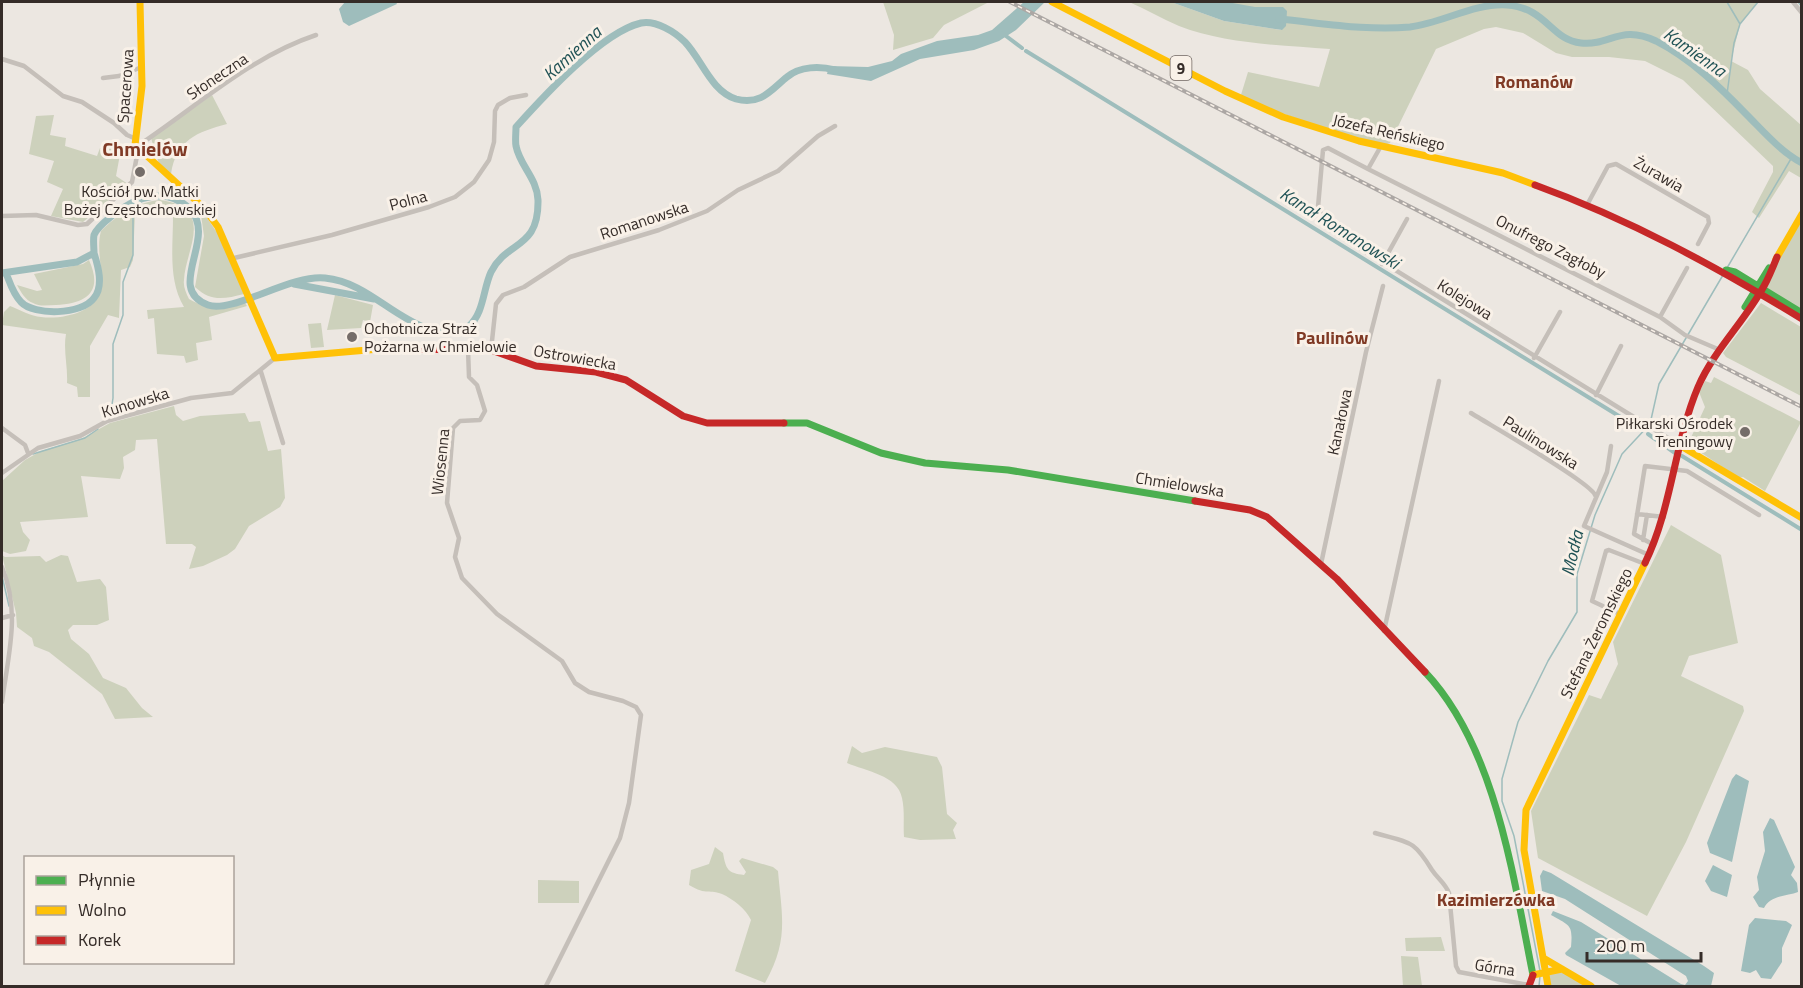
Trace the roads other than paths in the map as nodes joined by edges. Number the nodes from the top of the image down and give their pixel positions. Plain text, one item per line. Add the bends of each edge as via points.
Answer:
1 (140, 2) edge
2 (1793, 2) edge
3 (1055, 3) edge
4 (1802, 13) edge
5 (316, 35) dead end
6 (2, 59) edge
7 (142, 67) junction
8 (103, 78) dead end
9 (526, 95) dead end
10 (835, 126) dead end
11 (134, 138) junction
12 (1381, 146) junction
13 (136, 147) junction
14 (1324, 149) joint
15 (1368, 169) junction
16 (1587, 205) junction
17 (1802, 214) edge
18 (2, 216) edge
19 (1407, 219) dead end
20 (1698, 244) dead end
21 (234, 258) junction
22 (1382, 264) junction
23 (1687, 268) dead end
24 (1383, 286) dead end
25 (1759, 290) junction
26 (1560, 312) dead end
27 (1802, 313) edge
28 (1660, 317) junction
29 (1802, 320) edge
30 (1621, 346) dead end
31 (468, 348) junction
32 (491, 350) junction
33 (1720, 350) junction
34 (275, 358) junction
35 (1534, 358) junction
36 (261, 372) junction
37 (1439, 381) dead end
38 (1596, 395) junction
39 (1471, 413) dead end
40 (2, 428) edge
41 (283, 443) dead end
42 (25, 445) junction
43 (1611, 446) dead end
44 (1681, 446) junction
45 (38, 448) junction
46 (28, 453) junction
47 (926, 463) joint
48 (1675, 470) junction
49 (2, 473) edge
50 (1595, 495) junction
51 (1637, 514) junction
52 (1647, 515) junction
53 (1759, 515) dead end
54 (1664, 517) junction
55 (1802, 518) edge
56 (1644, 540) junction
57 (1654, 545) junction
58 (1649, 555) junction
59 (1321, 564) junction
60 (1645, 564) junction
61 (2, 567) edge
62 (1620, 614) junction
63 (13, 615) junction
64 (2, 618) edge
65 (1384, 631) junction
66 (2, 702) edge
67 (1376, 833) dead end
68 (1545, 958) junction
69 (1562, 969) junction
70 (1540, 973) junction
71 (1529, 986) edge
72 (546, 987) edge
73 (1548, 987) edge
74 (1591, 987) edge

1 - 7 street, Spacerowa
2 - 4 street
3 - 12 street, Józefa Reńskiego / 9 via 1255,105 1323,131
5 - 13 street, Słoneczna via 285,46
6 - 11 street via 24,66 63,96 82,102
7 - 8 street
7 - 11 street, Spacerowa via 141,109
9 - 21 street, Polna via 498,105 489,160 474,182 455,197 332,235
10 - 32 street, Romanowska via 778,171 738,190 707,211 667,228 570,257 524,287 503,295 496,304
11 - 13 street, Spacerowa
12 - 15 street
12 - 16 street, Józefa Reńskiego / 9 via 1503,173
13 - 18 street via 132,182 87,224 36,215
13 - 21 street, Spacerowa via 204,208
14 - 15 street, Onufrego Zagłoby
14 - 22 street, Kolejowa via 1318,207 1321,219 1332,233
15 - 28 street, Onufrego Zagłoby
16 - 20 street, Żurawia via 1608,166 1616,164 1708,217 1709,223
16 - 25 street, Józefa Reńskiego / 9
17 - 25 street, Stefana Żeromskiego
19 - 22 street
21 - 34 street, Spacerowa
22 - 35 street, Kolejowa
23 - 28 street
24 - 59 street, Kanałowa
25 - 27 street, 9
25 - 29 street, 9
25 - 33 street, Stefana Żeromskiego
26 - 35 street
28 - 33 street, Onufrego Zagłoby
30 - 38 street
31 - 32 street, Ostrowiecka
31 - 34 street, Ostrowiecka via 362,349
31 - 72 street, Wiosenna via 467,370 480,391 485,411 480,420 460,421 453,428 447,503 458,533 458,572 497,614 558,657 580,687 640,711 620,838
32 - 47 street, Ostrowiecka via 542,367 596,372 626,380 683,416 698,421 731,425 807,423 881,453
33 - 44 street, Stefana Żeromskiego via 1696,393
34 - 36 street, Kunowska
35 - 38 street, Kolejowa
36 - 41 street
36 - 45 street, Kunowska via 232,393 191,398 109,420 80,436
37 - 65 street
38 - 44 street, Kolejowa
39 - 50 street, Paulinowska via 1575,477
40 - 42 street
42 - 45 street
42 - 46 street
43 - 50 street via 1607,472
44 - 48 street, Stefana Żeromskiego
44 - 55 street, Kolejowa
45 - 46 street, Kunowska
46 - 49 street, Kunowska
47 - 59 street, Chmielowska via 1008,470 1255,511 1272,520
48 - 51 street via 1645,466
48 - 53 street via 1687,471
48 - 54 street, Stefana Żeromskiego
50 - 58 street via 1584,522 1589,530
51 - 52 street
51 - 56 street via 1634,534
52 - 54 street
52 - 56 street
54 - 57 street, Stefana Żeromskiego
56 - 57 street
57 - 58 street, Stefana Żeromskiego
58 - 60 street, Stefana Żeromskiego
59 - 65 street, Chmielowska
60 - 62 street, Stefana Żeromskiego
60 - 62 street via 1606,551 1592,601
61 - 63 street
62 - 68 street, Stefana Żeromskiego via 1524,818 1526,860
63 - 64 street
63 - 66 street via 13,644
65 - 70 street, Chmielowska via 1443,692 1470,740 1504,830
67 - 71 street, Górna via 1420,850 1444,882 1449,892 1459,972
68 - 69 street
68 - 70 street, Stefana Żeromskiego
69 - 70 street
69 - 74 street
70 - 71 street
70 - 73 street

